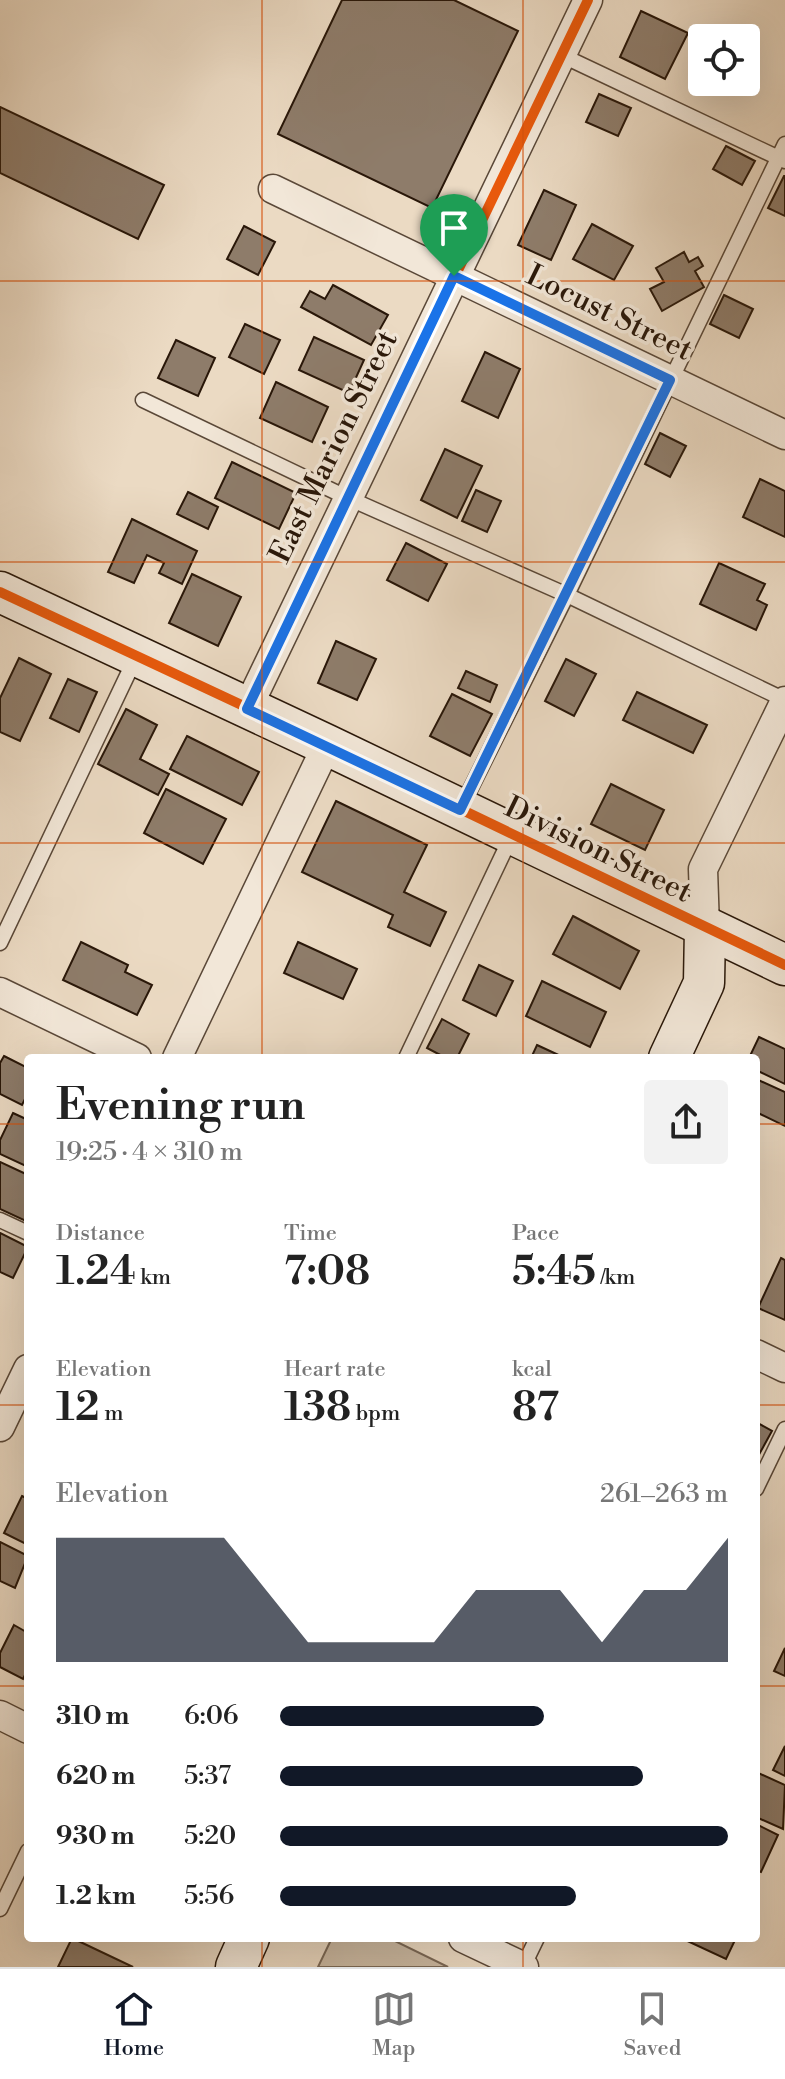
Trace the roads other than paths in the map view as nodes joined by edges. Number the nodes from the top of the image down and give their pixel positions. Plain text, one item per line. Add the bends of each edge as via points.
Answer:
1 (588, 0) edge
2 (561, 55) junction
3 (783, 154) edge
4 (273, 189) dead end
5 (454, 276) junction
6 (670, 380) junction
7 (143, 400) dead end
8 (785, 435) edge
9 (348, 498) junction
10 (0, 592) edge
11 (567, 595) junction
12 (136, 657) junction
13 (785, 701) edge
14 (247, 709) junction
15 (327, 745) junction
16 (460, 810) junction
17 (513, 835) junction
18 (705, 928) junction
19 (0, 943) edge
20 (785, 965) edge
21 (0, 992) edge
22 (129, 1054) edge
23 (179, 1054) edge
24 (408, 1054) edge
25 (671, 1054) edge
26 (0, 1220) edge
27 (24, 1231) edge
28 (760, 1356) edge
29 (785, 1368) edge
30 (24, 1377) edge
31 (0, 1427) edge
32 (785, 1429) edge
33 (760, 1481) edge
34 (0, 1715) edge
35 (24, 1727) edge
36 (24, 1859) edge
37 (0, 1909) edge
38 (247, 1942) edge
39 (471, 1942) edge
40 (535, 1942) edge
41 (236, 1967) edge
42 (524, 1967) edge

1 - 2 street, East Marion Street
2 - 3 lane
2 - 5 street, East Marion Street
3 - 6 lane
4 - 5 street, Locust Street
5 - 6 street, Locust Street
5 - 9 street, East Marion Street
6 - 8 street, Locust Street
6 - 11 lane
7 - 9 lane
9 - 11 lane
9 - 14 street, East Marion Street
10 - 12 street, Division Street
11 - 13 lane
11 - 16 lane
12 - 14 street, Division Street
12 - 19 lane
13 - 18 street via 703,869
14 - 15 street, Division Street
15 - 16 street, Division Street
15 - 23 street
16 - 17 street, Division Street
17 - 18 street, Division Street
17 - 24 lane
18 - 20 street, Division Street
18 - 25 street via 704,983
21 - 22 street
26 - 27 lane
28 - 29 street
30 - 31 street
32 - 33 lane
34 - 35 street
36 - 37 lane
38 - 41 street
39 - 42 street
40 - 42 lane

